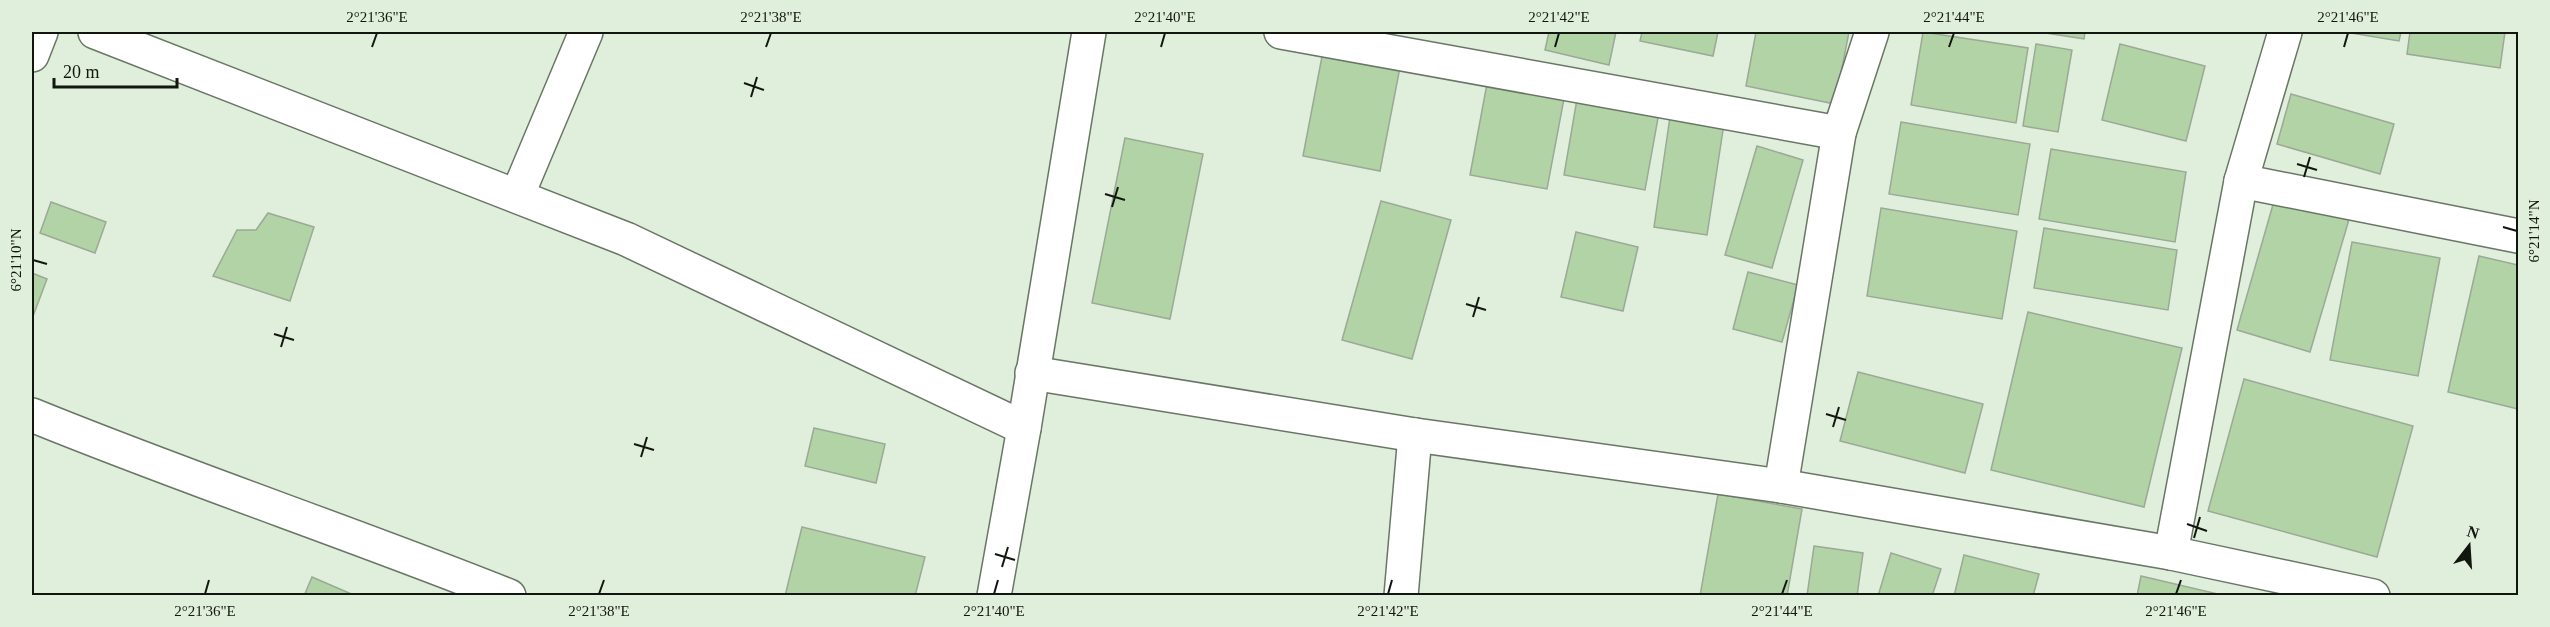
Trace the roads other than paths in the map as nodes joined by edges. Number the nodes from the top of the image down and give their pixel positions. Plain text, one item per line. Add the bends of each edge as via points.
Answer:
1 (41, 32) edge
2 (94, 32) edge
3 (586, 32) edge
4 (1089, 32) edge
5 (1281, 32) edge
6 (1872, 32) edge
7 (2285, 32) edge
8 (32, 55) edge
9 (1839, 133) junction
10 (2241, 181) junction
11 (517, 196) junction
12 (2518, 236) edge
13 (1032, 373) junction
14 (32, 415) edge
15 (1024, 428) junction
16 (1415, 435) junction
17 (1781, 486) junction
18 (2171, 553) junction
19 (509, 596) edge
20 (994, 596) edge
21 (1401, 596) edge
22 (2373, 596) edge

1 - 8 street
2 - 11 street
3 - 11 street
4 - 13 street
5 - 9 street
6 - 9 street
7 - 10 street
9 - 17 street
10 - 12 street
10 - 18 street
11 - 15 street via 626,239
13 - 15 street
13 - 16 street
14 - 19 street
15 - 20 street
16 - 17 street
16 - 21 street
17 - 18 street
18 - 22 street

